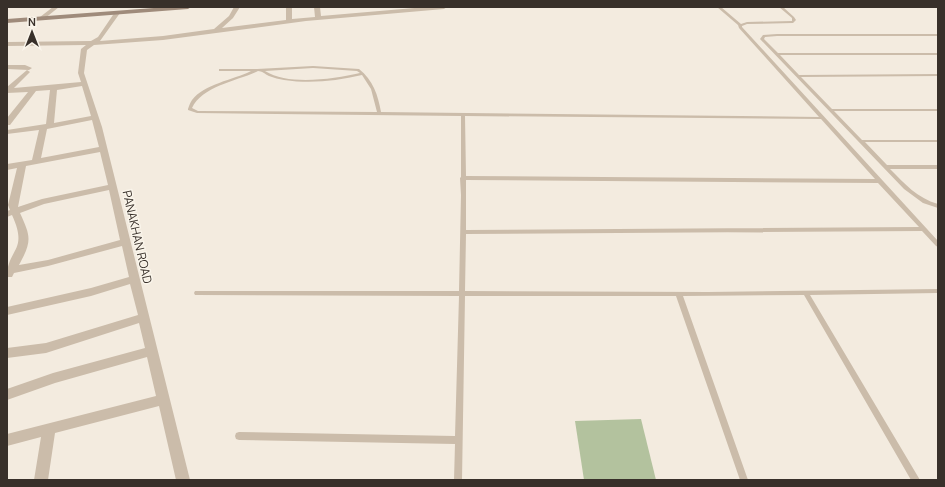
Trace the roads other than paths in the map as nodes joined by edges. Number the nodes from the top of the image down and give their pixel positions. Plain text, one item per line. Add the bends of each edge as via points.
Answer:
1 (56, 7) edge
2 (188, 7) edge
3 (237, 7) edge
4 (289, 7) edge
5 (317, 7) edge
6 (444, 7) edge
7 (719, 7) edge
8 (781, 7) edge
9 (136, 9) edge
10 (117, 13) junction
11 (42, 18) junction
12 (318, 18) junction
13 (7, 21) edge
14 (289, 21) junction
15 (740, 25) junction
16 (216, 31) junction
17 (938, 35) edge
18 (92, 43) junction
19 (7, 44) edge
20 (776, 54) junction
21 (938, 54) edge
22 (7, 67) edge
23 (220, 70) dead end
24 (260, 70) junction
25 (363, 74) junction
26 (938, 75) edge
27 (797, 76) junction
28 (84, 84) junction
29 (54, 88) junction
30 (34, 90) junction
31 (7, 91) edge
32 (830, 110) junction
33 (938, 110) edge
34 (379, 112) junction
35 (463, 114) junction
36 (95, 117) junction
37 (823, 118) junction
38 (7, 122) edge
39 (46, 127) junction
40 (8, 133) edge
41 (938, 140) edge
42 (861, 141) junction
43 (103, 149) junction
44 (36, 162) junction
45 (22, 165) junction
46 (7, 167) edge
47 (886, 167) junction
48 (938, 167) edge
49 (463, 178) junction
50 (880, 181) junction
51 (112, 187) junction
52 (938, 206) edge
53 (11, 213) edge
54 (923, 229) junction
55 (463, 232) junction
56 (125, 242) junction
57 (938, 245) edge
58 (8, 272) edge
59 (134, 280) junction
60 (938, 291) edge
61 (805, 292) junction
62 (197, 293) dead end
63 (461, 293) junction
64 (679, 294) junction
65 (7, 311) edge
66 (143, 318) junction
67 (152, 351) junction
68 (7, 353) edge
69 (7, 395) edge
70 (164, 399) junction
71 (49, 429) junction
72 (239, 436) dead end
73 (7, 440) edge
74 (458, 440) junction
75 (41, 480) edge
76 (183, 480) edge
77 (458, 480) edge
78 (744, 480) edge
79 (916, 480) edge

1 - 11 street
2 - 9 street
3 - 16 street via 231,17
4 - 14 street
5 - 12 street
6 - 12 street
7 - 15 lane
8 - 15 lane via 793,18 793,22
9 - 10 street
10 - 11 street
10 - 18 street, PANAKHAN ROAD via 100,38
11 - 13 street
12 - 14 street
14 - 16 street
15 - 37 lane
16 - 18 street
17 - 20 lane via 764,36 764,42
18 - 19 street
18 - 28 street, PANAKHAN ROAD via 84,49 81,73
20 - 21 lane
20 - 27 lane
22 - 31 street via 25,67 28,70
23 - 24 lane
24 - 25 lane via 313,67 353,69
24 - 25 lane via 274,76 310,82 332,81
24 - 34 lane via 204,92 190,109 202,112
25 - 34 lane via 376,97
26 - 27 lane
27 - 32 lane
28 - 29 street
28 - 36 street, PANAKHAN ROAD
29 - 30 street
29 - 39 street
30 - 31 street
30 - 38 street
32 - 33 lane
32 - 42 lane
34 - 35 lane
35 - 37 lane
35 - 49 lane
36 - 39 street
36 - 43 street, PANAKHAN ROAD
37 - 50 lane
39 - 40 street
39 - 44 street
41 - 42 lane
42 - 47 lane
43 - 44 street
43 - 51 street, PANAKHAN ROAD
44 - 45 street
45 - 46 street
45 - 53 street
47 - 48 lane
47 - 52 lane via 917,198
49 - 50 lane
49 - 55 lane
50 - 54 lane
51 - 53 street via 42,202
51 - 56 street, PANAKHAN ROAD
53 - 58 street via 23,230 24,240 20,254
54 - 55 lane
54 - 57 lane
55 - 63 lane
56 - 58 street
56 - 59 street, PANAKHAN ROAD
59 - 65 street
59 - 66 street, PANAKHAN ROAD
60 - 61 lane
61 - 64 lane
61 - 79 lane
62 - 63 lane
63 - 64 lane
63 - 74 lane
64 - 78 lane
66 - 67 street, PANAKHAN ROAD
66 - 68 street via 46,348
67 - 69 street via 53,378
67 - 70 street, PANAKHAN ROAD
70 - 71 street
70 - 76 street, PANAKHAN ROAD
71 - 73 street
71 - 75 street
72 - 74 lane
74 - 77 lane

